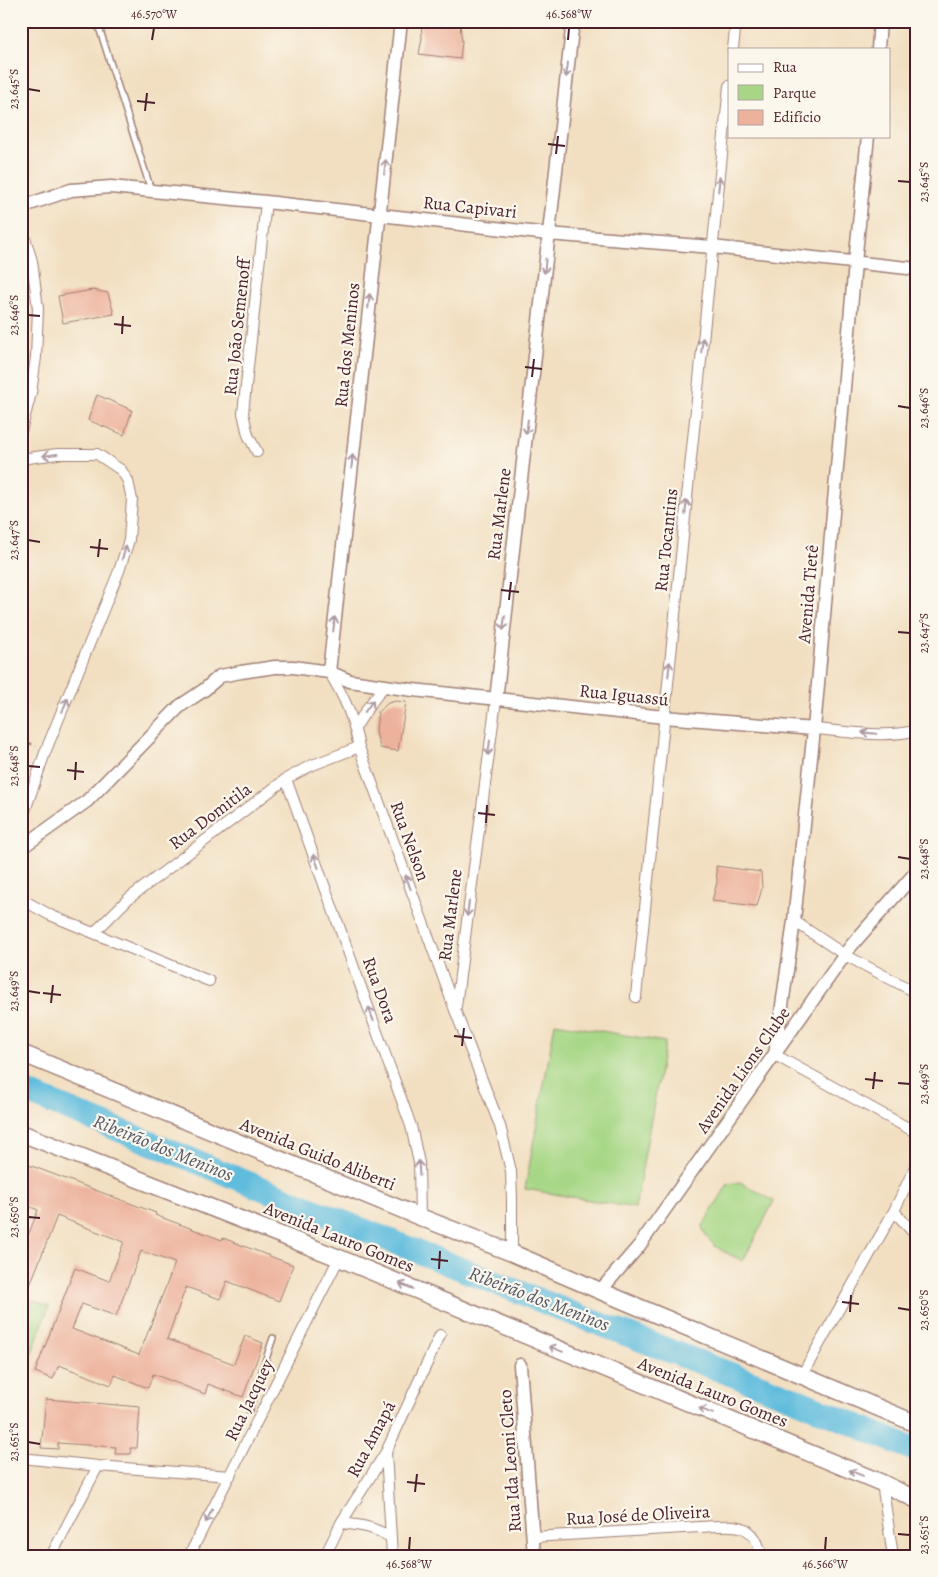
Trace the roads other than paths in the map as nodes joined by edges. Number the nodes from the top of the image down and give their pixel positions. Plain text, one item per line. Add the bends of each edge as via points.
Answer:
1 (97, 21) edge
2 (401, 21) edge
3 (573, 21) edge
4 (736, 21) edge
5 (880, 21) edge
6 (733, 48) edge
7 (878, 48) edge
8 (728, 95) edge
9 (868, 138) edge
10 (152, 190) junction
11 (266, 202) junction
12 (21, 207) edge
13 (379, 215) junction
14 (21, 225) edge
15 (548, 234) junction
16 (712, 247) junction
17 (855, 263) junction
18 (917, 269) edge
19 (21, 431) edge
20 (257, 452) dead end
21 (21, 459) edge
22 (329, 672) junction
23 (384, 686) junction
24 (496, 700) junction
25 (664, 717) junction
26 (355, 728) junction
27 (814, 729) junction
28 (917, 730) edge
29 (359, 747) junction
30 (286, 779) junction
31 (21, 822) edge
32 (21, 848) edge
33 (917, 872) edge
34 (21, 899) edge
35 (794, 921) junction
36 (94, 933) junction
37 (846, 955) junction
38 (209, 981) dead end
39 (917, 993) edge
40 (636, 997) dead end
41 (455, 1010) junction
42 (21, 1053) edge
43 (775, 1054) junction
44 (21, 1133) edge
45 (917, 1133) edge
46 (917, 1164) edge
47 (894, 1211) junction
48 (420, 1217) junction
49 (917, 1237) edge
50 (512, 1252) junction
51 (339, 1258) junction
52 (600, 1291) junction
53 (440, 1335) dead end
54 (273, 1338) dead end
55 (520, 1365) dead end
56 (802, 1375) junction
57 (249, 1410) dead end
58 (917, 1424) edge
59 (386, 1452) junction
60 (21, 1458) edge
61 (98, 1466) junction
62 (230, 1476) junction
63 (882, 1483) junction
64 (917, 1500) edge
65 (342, 1524) junction
66 (533, 1537) junction
67 (391, 1538) junction
68 (51, 1556) edge
69 (189, 1556) edge
70 (325, 1556) edge
71 (392, 1556) edge
72 (534, 1556) edge
73 (761, 1556) edge
74 (893, 1556) edge

1 - 10 lane
13 -> 2 street, Rua dos Meninos
3 -> 15 street, Rua Marlene
4 - 6 street
5 - 7 street
16 -> 8 street, Rua Tocantins
9 - 17 street, Avenida Tietê
10 - 11 street, Rua Capivari
10 - 12 street, Rua Capivari via 111,187 71,190
11 - 13 street, Rua Capivari
11 - 20 street, Rua João Semenoff via 243,413 248,435
13 - 15 street, Rua Capivari
22 -> 13 street, Rua dos Meninos
14 - 19 street via 32,261 38,309 31,393
15 - 16 street, Rua Capivari
15 -> 24 street, Rua Marlene
16 - 17 street, Rua Capivari
25 -> 16 street, Rua Tocantins
17 - 18 street, Rua Capivari
17 - 27 street, Avenida Tietê
31 -> 21 street via 46,750 119,571 128,540 132,500 128,481 121,470 97,454 57,454
22 - 23 street, Rua Iguassú via 350,681
22 - 26 street, Rua Nelson via 346,700
22 - 32 street, Rua Iguassú via 275,667 220,676 180,706 87,801
23 - 24 street, Rua Iguassú
26 -> 23 street
24 - 25 street, Rua Iguassú
24 -> 41 street, Rua Marlene
25 - 27 street, Rua Iguassú
25 - 40 street, Rua Tocantins
26 - 29 street, Rua Nelson
28 -> 27 street, Rua Iguassú via 886,734
27 - 35 street, Avenida Tietê
29 - 30 street, Rua Domitila
41 -> 29 street, Rua Nelson
30 - 36 street, Rua Domitila via 128,899
48 -> 30 street, Rua Dora via 419,1163 411,1126
33 - 37 street, Avenida Lions Clube
34 - 36 street
35 - 37 street
35 - 43 street, Avenida Tietê
36 - 38 street
37 - 39 street
37 - 43 street, Avenida Lions Clube
41 - 50 street, Rua Nelson via 507,1152 511,1171
42 - 48 main road, Avenida Guido Aliberti
43 - 45 street
43 - 52 street, Avenida Lions Clube via 639,1246
44 - 51 main road, Avenida Lauro Gomes
46 - 47 street
47 - 49 street
47 - 56 street
48 - 50 main road, Avenida Guido Aliberti
50 - 52 main road, Avenida Guido Aliberti
51 - 62 street, Rua Jacquey
63 -> 51 main road, Avenida Lauro Gomes
52 - 56 main road
53 - 59 street, Rua Amapá
54 - 57 lane
55 - 66 street, Rua Ida Leoni Cleto
56 - 58 main road
59 - 65 street, Rua Amapá
59 - 67 street
60 - 61 street
61 - 62 street
61 - 68 street
62 -> 69 street, Rua Jacquey
63 - 64 main road, Avenida Lauro Gomes
63 - 74 street
65 - 67 street via 367,1526
65 - 70 street, Rua Amapá
66 - 72 street, Rua Ida Leoni Cleto
66 - 73 street, Rua José de Oliveira via 725,1526 750,1531 756,1538
67 - 71 street

